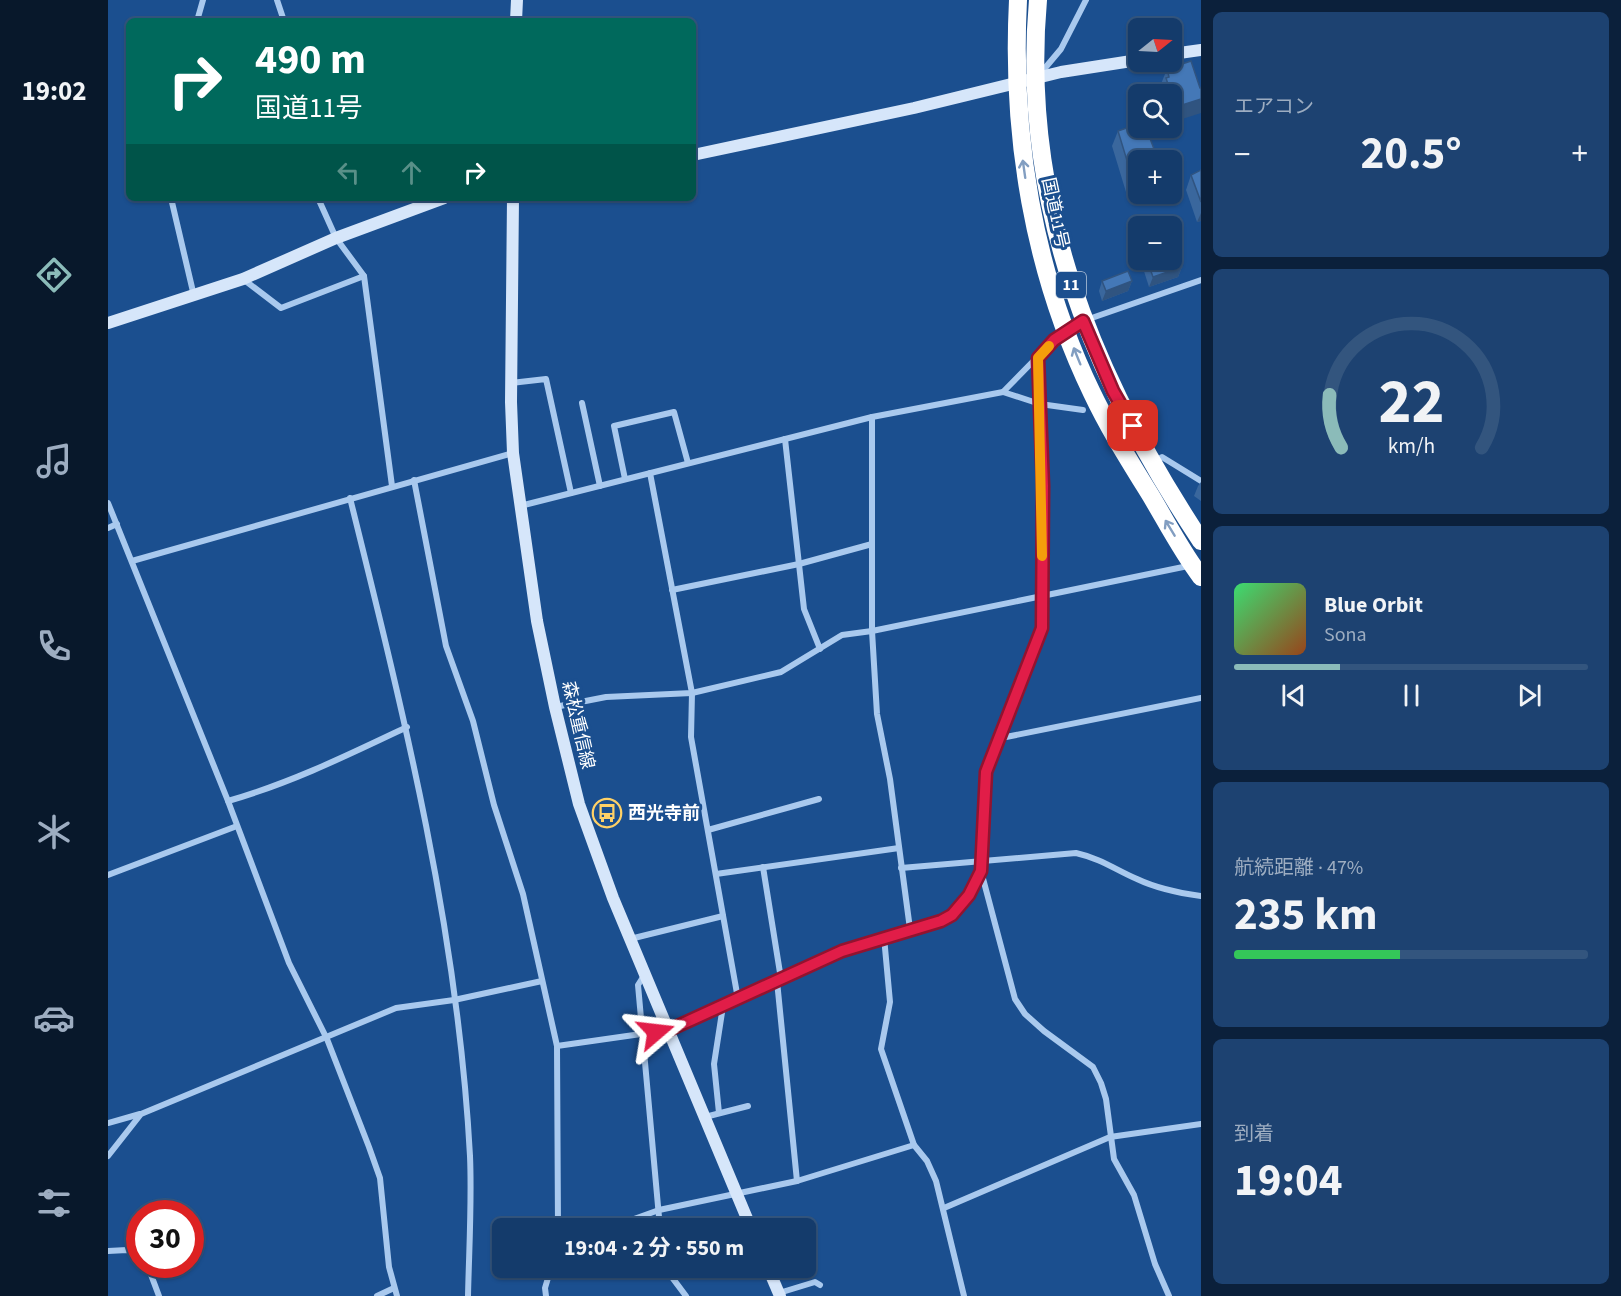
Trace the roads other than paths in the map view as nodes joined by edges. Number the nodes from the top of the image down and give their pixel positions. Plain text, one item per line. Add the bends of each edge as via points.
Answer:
1 (203, 0) edge
2 (278, 0) edge
3 (517, 0) edge
4 (1017, 0) edge
5 (1038, 0) edge
6 (1086, 0) edge
7 (199, 18) edge
8 (283, 18) edge
9 (516, 18) edge
10 (1201, 50) edge
11 (1182, 53) edge
12 (1128, 62) edge
13 (1036, 79) junction
14 (1017, 83) junction
15 (696, 154) edge
16 (172, 201) edge
17 (319, 201) edge
18 (436, 201) edge
19 (513, 201) edge
20 (336, 238) junction
21 (364, 276) junction
22 (243, 279) junction
23 (1201, 280) edge
24 (194, 296) junction
25 (1083, 321) junction
26 (108, 323) edge
27 (1066, 330) junction
28 (1038, 358) junction
29 (511, 383) junction
30 (1003, 392) junction
31 (582, 403) dead end
32 (1040, 404) junction
33 (1083, 410) dead end
34 (872, 417) junction
35 (785, 439) junction
36 (513, 453) junction
37 (1153, 462) junction
38 (688, 463) junction
39 (650, 473) junction
40 (625, 479) junction
41 (414, 480) junction
42 (1201, 481) edge
43 (392, 486) junction
44 (600, 486) junction
45 (571, 493) junction
46 (350, 498) junction
47 (108, 503) edge
48 (519, 507) junction
49 (117, 524) junction
50 (108, 528) edge
51 (1201, 542) edge
52 (872, 544) junction
53 (132, 561) junction
54 (799, 564) junction
55 (1198, 568) edge
56 (672, 590) junction
57 (1042, 596) junction
58 (872, 631) junction
59 (819, 649) junction
60 (692, 693) junction
61 (1201, 698) edge
62 (555, 707) junction
63 (406, 727) junction
64 (1001, 738) junction
65 (819, 799) dead end
66 (228, 801) junction
67 (237, 826) junction
68 (708, 830) junction
69 (899, 849) junction
70 (981, 860) junction
71 (763, 867) junction
72 (901, 867) junction
73 (981, 871) junction
74 (716, 874) junction
75 (108, 875) edge
76 (1201, 896) edge
77 (723, 916) junction
78 (910, 929) junction
79 (884, 937) junction
80 (630, 939) junction
81 (645, 974) junction
82 (779, 980) junction
83 (542, 981) junction
84 (738, 999) junction
85 (454, 1000) junction
86 (723, 1006) junction
87 (669, 1030) junction
88 (643, 1034) junction
89 (327, 1039) junction
90 (557, 1046) junction
91 (748, 1106) dead end
92 (719, 1113) junction
93 (141, 1114) junction
94 (705, 1117) junction
95 (108, 1123) edge
96 (1201, 1124) edge
97 (1110, 1137) junction
98 (914, 1145) junction
99 (108, 1156) edge
100 (796, 1181) junction
101 (736, 1192) junction
102 (944, 1208) junction
103 (659, 1209) junction
104 (558, 1218) edge
105 (635, 1218) edge
106 (659, 1218) edge
107 (747, 1218) edge
108 (126, 1250) edge
109 (108, 1251) edge
110 (152, 1278) edge
111 (548, 1278) edge
112 (672, 1278) edge
113 (772, 1278) edge
114 (820, 1285) dead end
115 (394, 1288) junction
116 (779, 1295) edge
117 (159, 1296) edge
118 (377, 1296) edge
119 (397, 1296) edge
120 (468, 1296) edge
121 (546, 1296) edge
122 (686, 1296) edge
123 (964, 1296) edge
124 (1170, 1296) edge

1 - 7 street
2 - 8 street
3 - 9 main road
4 - 14 highway, 国道11号 / 11
5 - 13 highway, 国道11号 / 11
6 - 13 street via 1061,49
10 - 11 main road
12 - 13 main road
13 - 14 main road
13 - 25 highway, 国道11号 / 11 via 1053,219
14 - 15 main road
27 -> 14 highway, 国道11号 / 11 via 1030,208
16 - 24 street
17 - 20 street
18 - 20 main road
19 - 29 main road, 森松重信線
20 - 21 street
20 - 22 main road
21 - 22 street via 280,308
21 - 43 street
22 - 24 main road
23 - 25 street
24 - 26 main road
25 - 27 street
25 - 37 highway, 国道11号 / 11 via 1113,391
27 - 28 street
55 -> 27 highway, 国道11号 / 11 via 1092,393
28 - 30 street
28 - 32 street
29 - 36 main road, 森松重信線
29 - 45 street via 546,379
30 - 32 street
30 - 34 street
31 - 44 street
32 - 33 street
32 - 57 street
34 - 35 street
34 - 52 street
35 - 38 street
35 - 54 street
36 - 41 street
36 - 48 main road, 森松重信線
37 - 42 street via 1162,457
37 - 51 highway, 国道11号 / 11
38 - 39 street
38 - 40 street via 674,412 614,426
39 - 40 street
39 - 56 street
40 - 44 street
41 - 43 street
41 - 83 street via 446,646 473,721 494,805 523,894
43 - 46 street
44 - 45 street
45 - 48 street
46 - 53 street
46 - 63 street
47 - 49 street
48 - 62 main road, 森松重信線
49 - 50 street
49 - 53 street
52 - 54 street
52 - 58 street
53 - 66 street
54 - 56 street
54 - 59 street via 804,609
55 - 57 street
56 - 60 street
57 - 58 street
57 - 64 street via 1042,628
58 - 59 street via 842,635
58 - 69 street via 877,714
59 - 60 street via 781,672
60 - 62 street via 606,697
60 - 68 street via 691,737
61 - 64 street
62 - 80 main road, 森松重信線 via 579,804
63 - 66 street via 310,773
63 - 85 street via 430,834
64 - 70 street via 986,772
65 - 68 street
66 - 67 street
67 - 75 street
67 - 89 street via 289,963
68 - 74 street
69 - 71 street
69 - 72 street
70 - 72 street
70 - 73 street
70 - 76 street via 1076,853 1099,858 1137,879 1170,891
71 - 74 street
71 - 82 street
72 - 78 street
73 - 78 street via 969,895 952,915
73 - 97 street via 1015,999 1044,1031 1093,1067 1106,1099
74 - 77 street
77 - 80 street
77 - 84 street
78 - 79 street
79 - 82 street
79 - 98 street via 890,1002 881,1049
80 - 81 main road, 森松重信線
81 - 87 main road, 森松重信線
81 - 88 street via 638,985
82 - 84 street
82 - 100 street
83 - 85 street
83 - 90 street
84 - 86 street
85 - 89 street via 396,1008
85 - 120 street via 470,1156
86 - 87 street
86 - 92 street via 714,1064
87 - 88 street
87 - 94 main road, 森松重信線
88 - 90 street
88 - 103 street
89 - 93 street
89 - 115 street via 380,1178
90 - 104 street
91 - 92 street
92 - 94 street
93 - 95 street
93 - 99 street
94 - 101 main road, 森松重信線
96 - 97 street
97 - 102 street
97 - 124 street via 1114,1160 1134,1195 1155,1264
98 - 100 street
98 - 102 street via 927,1161
100 - 101 street
101 - 103 street
101 - 107 main road, 森松重信線
102 - 123 street
103 - 105 street
103 - 106 street
108 - 109 street
110 - 117 street
111 - 121 street
112 - 122 street
113 - 116 main road
114 - 116 street via 815,1281
115 - 118 street
115 - 119 street

